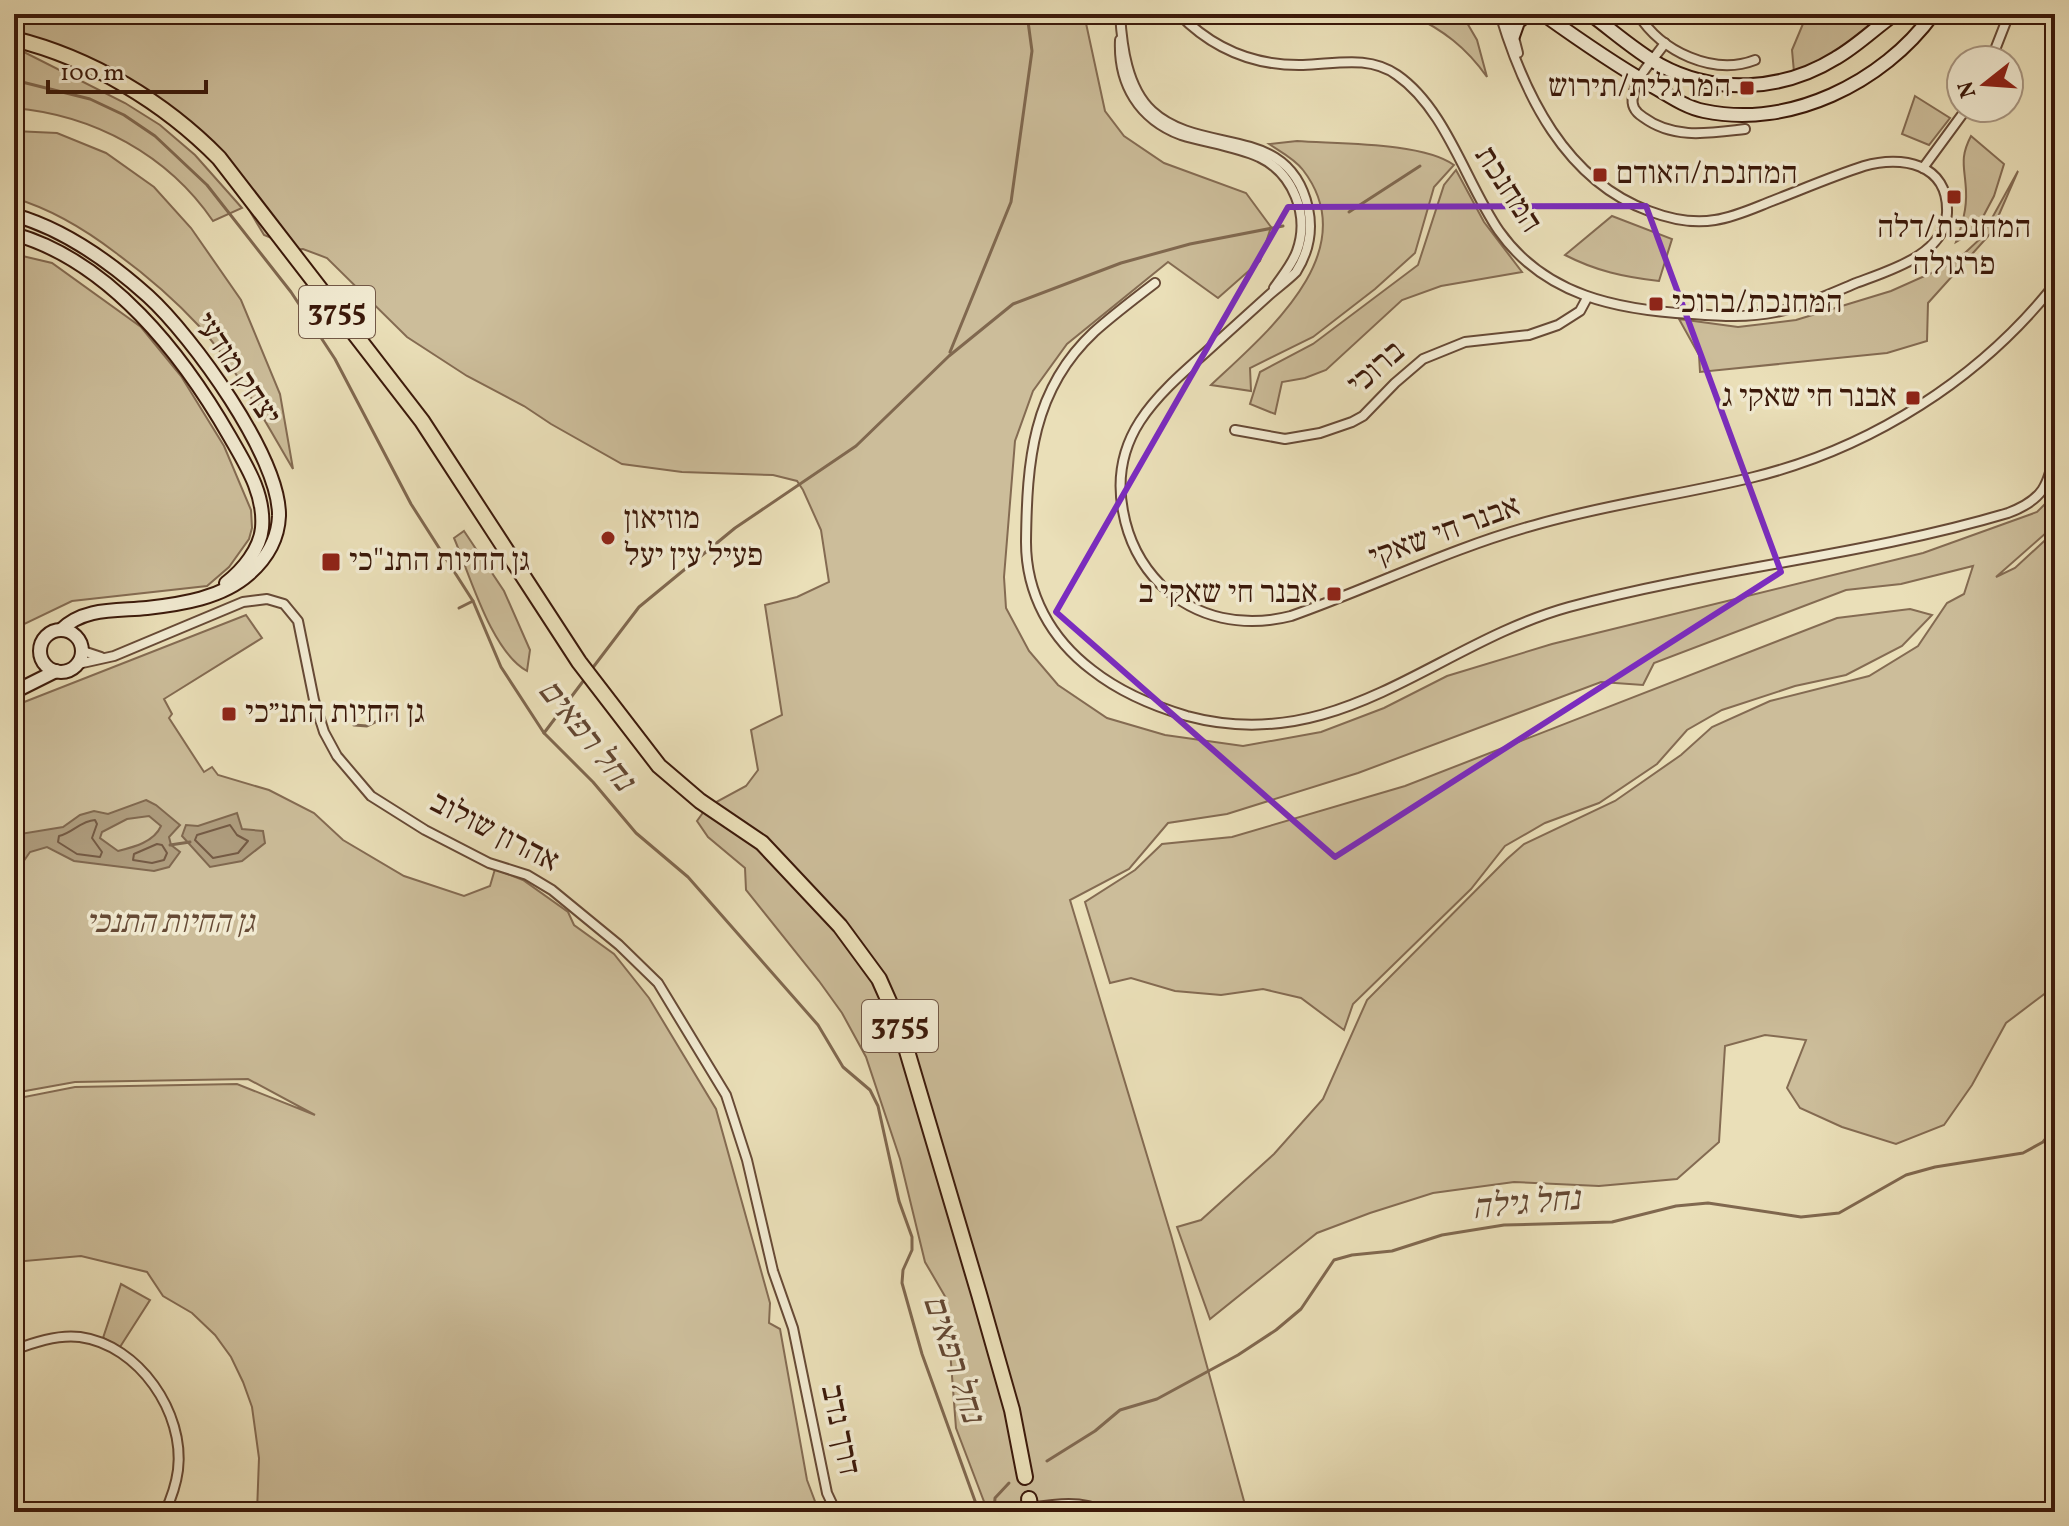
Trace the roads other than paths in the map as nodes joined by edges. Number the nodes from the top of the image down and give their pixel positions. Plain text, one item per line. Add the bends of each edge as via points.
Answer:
1 (1500, 14) edge
2 (1508, 14) edge
3 (1528, 14) edge
4 (1543, 14) edge
5 (1590, 14) edge
6 (1638, 14) edge
7 (1895, 14) edge
8 (1933, 14) edge
9 (2009, 14) edge
10 (1182, 16) edge
11 (1120, 19) edge
12 (1513, 36) junction
13 (14, 39) edge
14 (1665, 43) junction
15 (1997, 44) edge
16 (1755, 60) dead end
17 (1653, 61) junction
18 (1640, 80) junction
19 (1527, 89) junction
20 (1955, 124) edge
21 (1745, 129) dead end
22 (1923, 168) junction
23 (14, 215) edge
24 (14, 234) edge
25 (1155, 283) dead end
26 (2055, 284) edge
27 (1587, 298) junction
28 (1235, 430) dead end
29 (2055, 450) edge
30 (204, 597) junction
31 (102, 612) junction
32 (61, 630) junction
33 (77, 637) junction
34 (80, 658) junction
35 (42, 660) junction
36 (56, 671) junction
37 (14, 691) edge
38 (14, 1350) edge
39 (799, 1356) joint
40 (1025, 1477) dead end
41 (1030, 1506) edge
42 (165, 1512) edge
43 (836, 1512) edge
44 (1105, 1512) edge

1 - 19 street
2 - 12 street
3 - 12 street
4 - 18 street
5 - 17 street
6 - 14 street
7 - 17 street via 1837,58 1772,83 1710,83
8 - 18 street via 1919,33 1843,91 1794,109 1703,111
9 - 15 street
10 - 27 street, המחנכת via 1199,33 1253,61 1369,62 1397,74 1428,105 1509,242 1533,267
11 - 26 street, אבנר חי שאקי via 1131,76 1145,104 1172,125 1275,157 1301,185 1310,218 1307,249 1296,272 1150,406 1126,447 1121,501 1144,565 1189,606 1221,618 1256,623 1291,616 1536,524 1755,477 1838,449 1952,383 2014,330
12 - 19 street
13 - 40 main road, 3755 via 68,57 154,102 219,158 422,421 588,675 659,766 762,843 840,926 885,991 899,1024 1004,1381
14 - 16 street via 1720,66
14 - 17 street
17 - 18 street
18 - 21 street via 1633,103 1637,113 1654,124 1689,134
19 - 22 street via 1559,140 1599,184 1636,206 1683,221 1734,216 1879,162 1904,161
20 - 22 street
22 - 27 street, המחנכת via 1937,181 1947,209 1946,222 1930,246 1902,264 1797,306 1737,317 1631,309
23 - 30 street, יצחק מודעי via 37,221 84,247 150,298 205,362 268,466 278,498 276,538 236,584
24 - 30 street, יצחק מודעי via 74,262 137,311 191,373 251,474 261,508 260,538 234,576
25 - 29 street via 1080,346 1044,401 1033,444 1026,551 1040,609 1072,653 1119,689 1201,720 1254,725 1307,720 1568,607 2008,513 2042,492
27 - 28 street, ברוכי via 1580,311 1558,325 1529,335 1465,342 1423,359 1363,416 1340,426 1285,439
30 - 31 street, יצחק מודעי
31 - 32 street, יצחק מודעי via 77,617
31 - 33 street via 85,618
32 - 33 street
32 - 35 street via 44,639
33 - 34 street
34 - 36 street via 68,671
34 - 39 street, אהרון שולוב via 114,656 243,602 267,599 284,604 298,621 324,732 371,796 425,830 552,890 658,983 726,1095
35 - 36 street
35 - 37 street via 31,679
36 - 37 street
38 - 42 street via 49,1339 80,1337 123,1354 145,1374 169,1413 176,1441 178,1470
39 - 43 street, דרך נדב via 827,1493
41 - 44 street via 1090,1505

